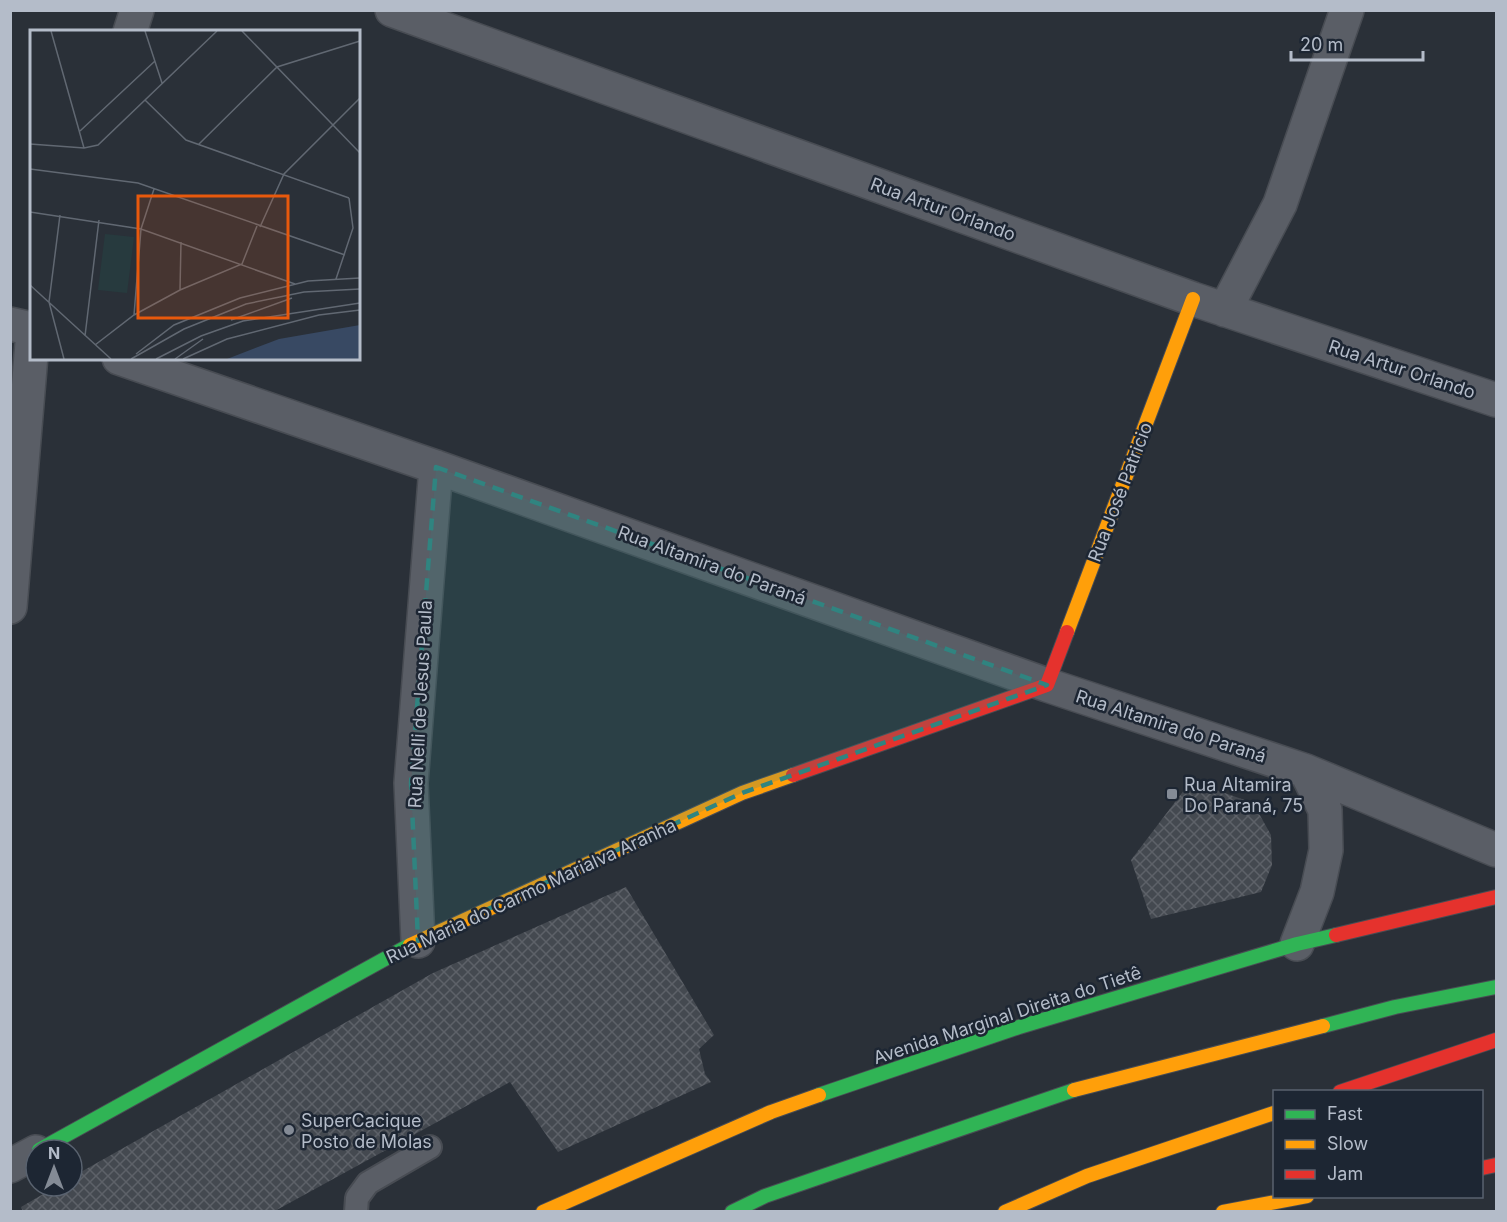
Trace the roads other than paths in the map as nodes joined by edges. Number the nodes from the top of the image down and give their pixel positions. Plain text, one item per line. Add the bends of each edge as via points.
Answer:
1 (136, 10) edge
2 (392, 10) edge
3 (1347, 10) edge
4 (131, 30) edge
5 (1193, 299) junction
6 (1225, 310) junction
7 (10, 324) edge
8 (30, 329) edge
9 (31, 360) edge
10 (125, 360) edge
11 (1497, 400) edge
12 (436, 467) junction
13 (10, 607) edge
14 (1047, 685) junction
15 (1306, 771) junction
16 (1497, 850) edge
17 (1497, 897) edge
18 (418, 941) junction
19 (1297, 944) junction
20 (1497, 987) edge
21 (1497, 1040) edge
22 (1346, 1090) edge
23 (1273, 1114) edge
24 (61, 1138) edge
25 (430, 1148) dead end
26 (24, 1158) edge
27 (10, 1166) edge
28 (1300, 1198) edge
29 (356, 1212) edge
30 (543, 1212) edge
31 (732, 1212) edge
32 (1005, 1212) edge
33 (1222, 1212) edge

1 - 4 street
2 - 5 street, Rua Artur Orlando
3 - 6 street via 1280,204
5 - 6 street, Rua Artur Orlando
5 - 14 main road, Rua José Patricio
6 - 11 street, Rua Artur Orlando
7 - 8 street
9 - 13 street
10 - 12 street, Rua Altamira do Paraná
12 - 14 street, Rua Altamira do Paraná
12 - 18 street, Rua Nelli de Jesus Paula via 411,783
14 - 15 street, Rua Altamira do Paraná
14 - 18 main road, Rua Maria do Carmo Marialva Aranha via 742,793
15 - 16 street, Rua Altamira do Paraná
15 - 19 street via 1325,810 1326,850 1317,892
17 - 19 main road, Avenida Marginal Direita do Tietê
18 - 24 main road, Rua Maria do Carmo Marialva Aranha
19 - 30 main road, Avenida Marginal Direita do Tietê via 1019,1027 771,1112
20 - 31 main road via 1395,1007 1087,1086 765,1196
21 - 22 main road
23 - 32 main road via 1087,1176
25 - 29 lane via 368,1182 357,1198
26 - 27 street, Rua Maria do Carmo Marialva Aranha
28 - 33 main road

